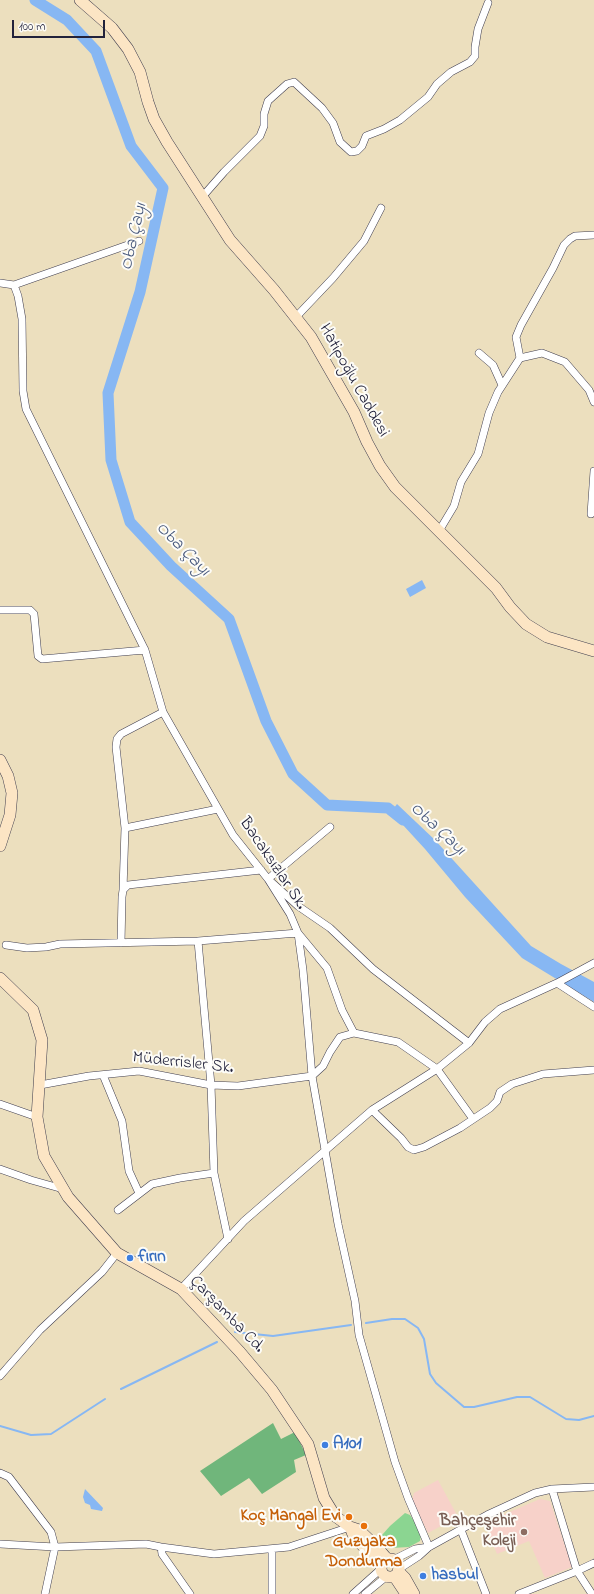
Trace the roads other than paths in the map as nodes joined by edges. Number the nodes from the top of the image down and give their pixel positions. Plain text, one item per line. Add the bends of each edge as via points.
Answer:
1 (80, 0) edge
2 (488, 3) dead end
3 (203, 196) junction
4 (381, 208) dead end
5 (594, 235) edge
6 (139, 241) dead end
7 (0, 283) edge
8 (14, 285) junction
9 (296, 317) junction
10 (480, 353) dead end
11 (520, 358) junction
12 (502, 385) junction
13 (594, 402) edge
14 (594, 471) edge
15 (591, 514) dead end
16 (439, 531) junction
17 (0, 610) edge
18 (146, 650) junction
19 (594, 652) edge
20 (163, 712) junction
21 (0, 760) edge
22 (218, 809) junction
23 (330, 827) dead end
24 (125, 828) junction
25 (0, 846) edge
26 (261, 870) junction
27 (268, 879) junction
28 (123, 890) junction
29 (298, 933) junction
30 (198, 941) junction
31 (121, 943) junction
32 (6, 945) dead end
33 (594, 963) edge
34 (0, 978) edge
35 (557, 983) junction
36 (594, 1007) edge
37 (354, 1033) junction
38 (469, 1043) junction
39 (437, 1069) junction
40 (594, 1070) edge
41 (103, 1075) junction
42 (312, 1076) junction
43 (40, 1085) junction
44 (211, 1085) junction
45 (0, 1104) edge
46 (372, 1110) junction
47 (37, 1117) junction
48 (473, 1119) junction
49 (325, 1151) junction
50 (0, 1168) edge
51 (214, 1173) junction
52 (63, 1189) junction
53 (139, 1193) junction
54 (118, 1210) dead end
55 (228, 1239) junction
56 (117, 1253) junction
57 (181, 1289) junction
58 (0, 1376) edge
59 (0, 1473) edge
60 (594, 1487) edge
61 (552, 1489) junction
62 (350, 1527) junction
63 (461, 1530) junction
64 (0, 1544) edge
65 (55, 1547) junction
66 (162, 1547) junction
67 (429, 1547) junction
68 (272, 1549) junction
69 (594, 1563) edge
70 (390, 1568) junction
71 (577, 1571) junction
72 (45, 1594) edge
73 (190, 1594) edge
74 (272, 1594) edge
75 (353, 1594) edge
76 (365, 1594) edge
77 (406, 1594) edge
78 (414, 1594) edge
79 (486, 1594) edge
80 (519, 1594) edge
81 (592, 1594) edge

1 - 3 street, Hatipoğlu Caddesi via 112,28 128,49 140,72 154,119
2 - 3 street via 478,29 475,56 470,62 451,72 437,84 428,97 400,120 366,136 357,151 351,152 340,142 333,124 322,108 294,82 287,84 268,102 260,136
3 - 9 street, Hatipoğlu Caddesi via 230,240
4 - 9 street via 364,241 334,278
5 - 11 street via 575,236 564,245 520,325 516,337
6 - 8 street
7 - 8 street
8 - 18 street, Bacaksızlar Sk. via 22,320 23,391 26,409
9 - 16 street, Hatipoğlu Caddesi via 331,370 380,466 395,487
10 - 12 street via 493,365
11 - 12 street
11 - 13 street via 542,353 565,362 589,390
12 - 16 street via 489,413 478,454 461,482 454,506
14 - 15 street
16 - 19 street, Hatipoğlu Caddesi via 496,588 526,624 547,637
17 - 18 street via 30,610 34,614 38,656 42,659
18 - 20 street, Bacaksızlar Sk.
20 - 22 street, Bacaksızlar Sk.
20 - 24 street via 121,734 117,740
21 - 25 street via 8,776 12,793 10,815
22 - 24 street
22 - 26 street, Bacaksızlar Sk.
23 - 27 street
24 - 28 street
26 - 27 street, Bacaksızlar Sk.
26 - 28 street via 128,886
27 - 29 street, Bacaksızlar Sk. via 290,914
27 - 38 street via 298,906 330,928 373,969
28 - 31 street
29 - 30 street
29 - 37 street, Bacaksızlar Sk. via 327,968 342,1010
29 - 42 street
30 - 31 street
30 - 44 street
31 - 32 street via 60,944 27,948
33 - 35 street
34 - 43 street, Çarşamba Cd. via 33,1010 42,1040
35 - 36 street
35 - 38 street via 500,1009 485,1022
37 - 39 street via 398,1042
37 - 42 street via 340,1038 323,1066
38 - 39 street
39 - 46 street
39 - 48 street
40 - 48 street via 543,1074 512,1084 500,1092 497,1101 490,1108
41 - 43 street, Müderrisler Sk.
41 - 44 street, Müderrisler Sk. via 139,1071
41 - 53 street via 122,1121 129,1171
42 - 44 street, Müderrisler Sk. via 238,1086
42 - 49 street
43 - 47 street, Çarşamba Cd.
44 - 51 street
45 - 47 street
46 - 48 street via 414,1150
46 - 49 street
47 - 52 street, Çarşamba Cd. via 44,1156
49 - 55 street via 244,1221
49 - 67 street via 338,1224 356,1301 359,1335 395,1462
50 - 52 street
51 - 53 street via 152,1184
51 - 55 street
52 - 56 street, Çarşamba Cd.
53 - 54 street
55 - 57 street
56 - 57 street, Çarşamba Cd.
56 - 58 street via 102,1272 40,1330
57 - 62 street, Çarşamba Cd. via 272,1390 308,1444 324,1498 335,1516
59 - 65 street via 9,1477 26,1498 51,1532
60 - 61 street
61 - 63 street via 535,1493
61 - 71 street
62 - 68 street via 289,1547
62 - 70 street, Çarşamba Cd. via 359,1530 376,1546
63 - 67 street
63 - 79 street
64 - 65 street
65 - 66 street via 146,1544
65 - 72 street
66 - 68 street via 214,1554
66 - 73 street via 162,1554
67 - 70 street via 419,1556
68 - 74 street
69 - 71 street
70 - 75 street
70 - 76 street
70 - 77 street, Çarşamba Cd.
70 - 78 street, Çarşamba Cd. via 405,1578
71 - 80 street
71 - 81 street

